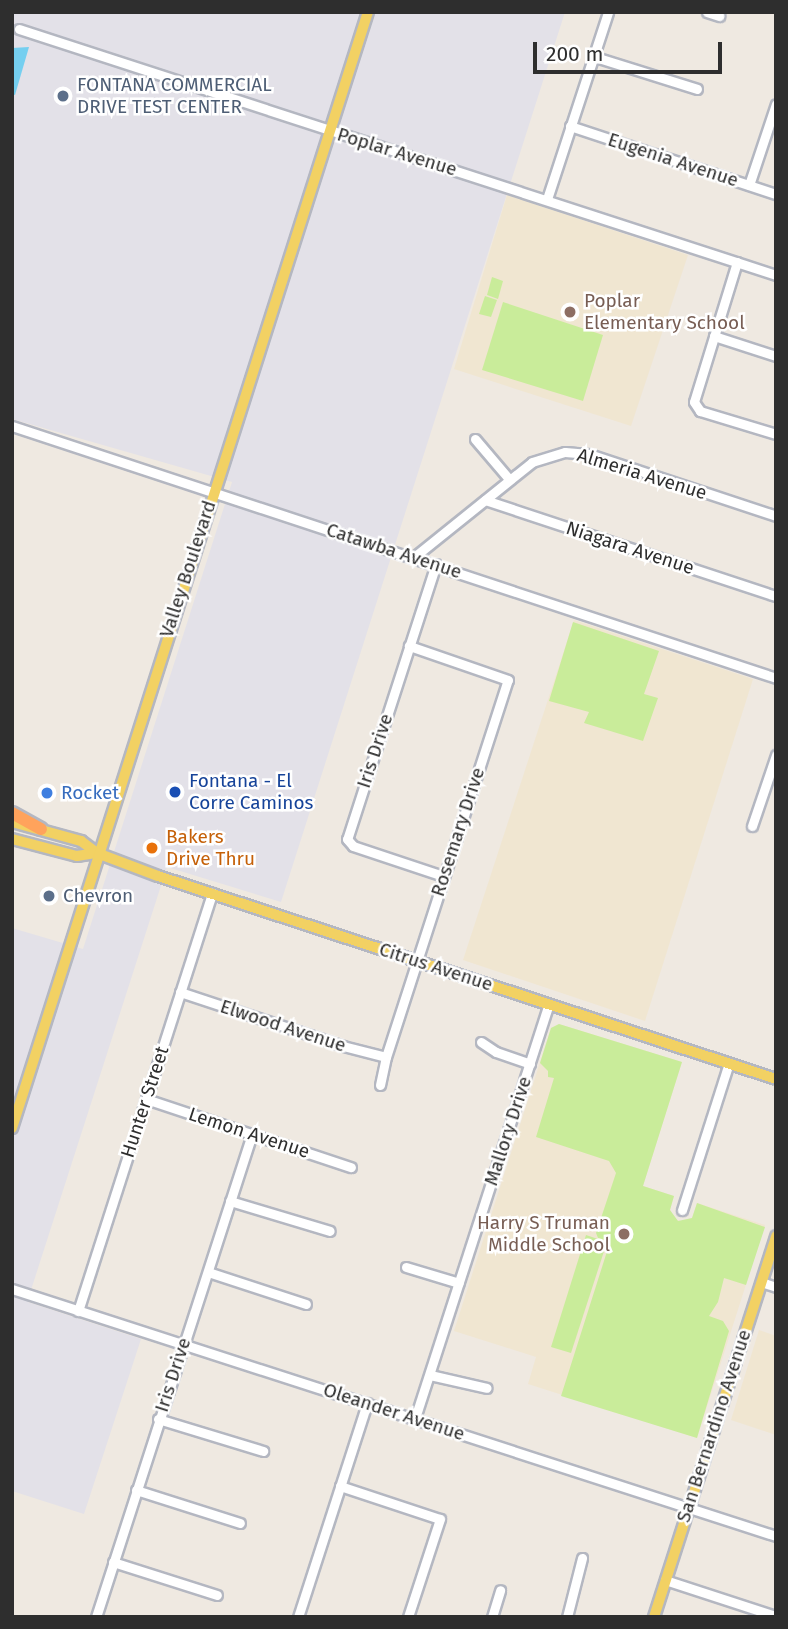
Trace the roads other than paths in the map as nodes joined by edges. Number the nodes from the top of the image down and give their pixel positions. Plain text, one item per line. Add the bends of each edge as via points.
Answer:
1 (368, 12) edge
2 (608, 12) edge
3 (707, 12) edge
4 (719, 16) dead end
5 (19, 29) dead end
6 (592, 55) junction
7 (697, 89) dead end
8 (775, 110) edge
9 (570, 126) junction
10 (330, 132) junction
11 (750, 185) junction
12 (776, 194) edge
13 (547, 199) junction
14 (737, 262) junction
15 (776, 275) edge
16 (714, 336) junction
17 (776, 356) edge
18 (12, 426) edge
19 (776, 434) edge
20 (475, 439) dead end
21 (509, 479) junction
22 (212, 493) junction
23 (485, 500) junction
24 (776, 516) edge
25 (414, 557) junction
26 (436, 564) junction
27 (776, 596) edge
28 (409, 646) junction
29 (776, 678) edge
30 (776, 755) edge
31 (773, 774) edge
32 (12, 813) edge
33 (12, 822) edge
34 (752, 826) dead end
35 (41, 829) junction
36 (12, 839) edge
37 (97, 853) junction
38 (443, 876) junction
39 (212, 893) junction
40 (417, 960) junction
41 (180, 992) junction
42 (550, 1004) junction
43 (481, 1042) dead end
44 (386, 1056) junction
45 (729, 1063) junction
46 (530, 1064) junction
47 (776, 1079) edge
48 (380, 1085) dead end
49 (146, 1099) junction
50 (12, 1128) edge
51 (251, 1134) junction
52 (351, 1167) dead end
53 (230, 1200) junction
54 (682, 1210) dead end
55 (330, 1231) dead end
56 (776, 1236) edge
57 (407, 1267) dead end
58 (208, 1272) junction
59 (761, 1282) junction
60 (459, 1283) junction
61 (776, 1287) edge
62 (12, 1289) edge
63 (306, 1304) dead end
64 (78, 1311) junction
65 (183, 1345) junction
66 (430, 1375) junction
67 (487, 1388) dead end
68 (367, 1402) junction
69 (415, 1418) junction
70 (159, 1419) junction
71 (263, 1451) dead end
72 (340, 1486) junction
73 (136, 1490) junction
74 (688, 1508) junction
75 (240, 1523) dead end
76 (776, 1536) edge
77 (582, 1558) dead end
78 (113, 1562) junction
79 (666, 1580) junction
80 (500, 1590) dead end
81 (217, 1595) dead end
82 (494, 1616) edge
83 (776, 1616) edge
84 (96, 1617) edge
85 (298, 1617) edge
86 (408, 1617) edge
87 (567, 1617) edge
88 (654, 1617) edge

1 - 10 main road, Valley Boulevard
2 - 6 street
3 - 4 street
5 - 10 street, Poplar Avenue
6 - 7 street
6 - 9 street
8 - 11 street
9 - 11 street, Eugenia Avenue
9 - 13 street
10 - 13 street, Poplar Avenue
10 - 22 main road, Valley Boulevard
11 - 12 street, Eugenia Avenue
13 - 14 street, Poplar Avenue
14 - 15 street, Poplar Avenue
14 - 16 street
16 - 17 street
16 - 19 street via 694,405 700,411
18 - 22 street, Catawba Avenue
20 - 21 street
21 - 23 street, Almeria Avenue
21 - 24 street, Almeria Avenue via 545,456 576,452
22 - 25 street, Catawba Avenue
22 - 37 main road, Valley Boulevard
23 - 25 street, Almeria Avenue
23 - 27 street, Niagara Avenue
25 - 26 street, Catawba Avenue
26 - 28 street, Iris Drive
26 - 29 street, Catawba Avenue
28 - 38 street, Iris Drive via 347,839 354,846
28 - 38 street, Rosemary Drive via 508,680
30 - 31 street
31 - 34 street
32 - 35 highway
33 - 35 main road, Citrus Avenue
35 - 37 main road, Citrus Avenue via 81,841
36 - 37 main road, Citrus Avenue via 77,856
37 - 39 main road, Citrus Avenue
37 - 50 main road, Valley Boulevard
38 - 40 street, Rosemary Drive
39 - 40 main road, Citrus Avenue
39 - 41 street, Hunter Street
40 - 42 main road, Citrus Avenue
40 - 44 street, Rosemary Drive
41 - 44 street, Elwood Avenue
41 - 49 street, Hunter Street
42 - 45 main road, Citrus Avenue
42 - 46 street, Mallory Drive
43 - 46 street
44 - 48 street, Rosemary Drive
45 - 47 main road, Citrus Avenue
45 - 54 street
46 - 60 street, Mallory Drive
49 - 51 street, Lemon Avenue
49 - 64 street, Hunter Street
51 - 52 street, Lemon Avenue
51 - 53 street, Iris Drive
53 - 55 street
53 - 58 street, Iris Drive
56 - 59 main road, San Bernardino Avenue
57 - 60 street
58 - 63 street
58 - 65 street, Iris Drive
59 - 61 street
59 - 74 main road, San Bernardino Avenue
60 - 66 street, Mallory Drive
62 - 64 street, Oleander Avenue
64 - 65 street, Oleander Avenue
65 - 68 street, Oleander Avenue
65 - 70 street, Iris Drive
66 - 67 street
66 - 69 street, Mallory Drive
68 - 69 street, Oleander Avenue
68 - 72 street
69 - 74 street, Oleander Avenue
70 - 71 street
70 - 73 street, Iris Drive
72 - 85 street
72 - 86 street via 440,1519
73 - 75 street
73 - 78 street, Iris Drive
74 - 76 street, Oleander Avenue
74 - 79 main road, San Bernardino Avenue
77 - 87 street
78 - 81 street
78 - 84 street, Iris Drive
79 - 83 street
79 - 88 main road, San Bernardino Avenue
80 - 82 street

